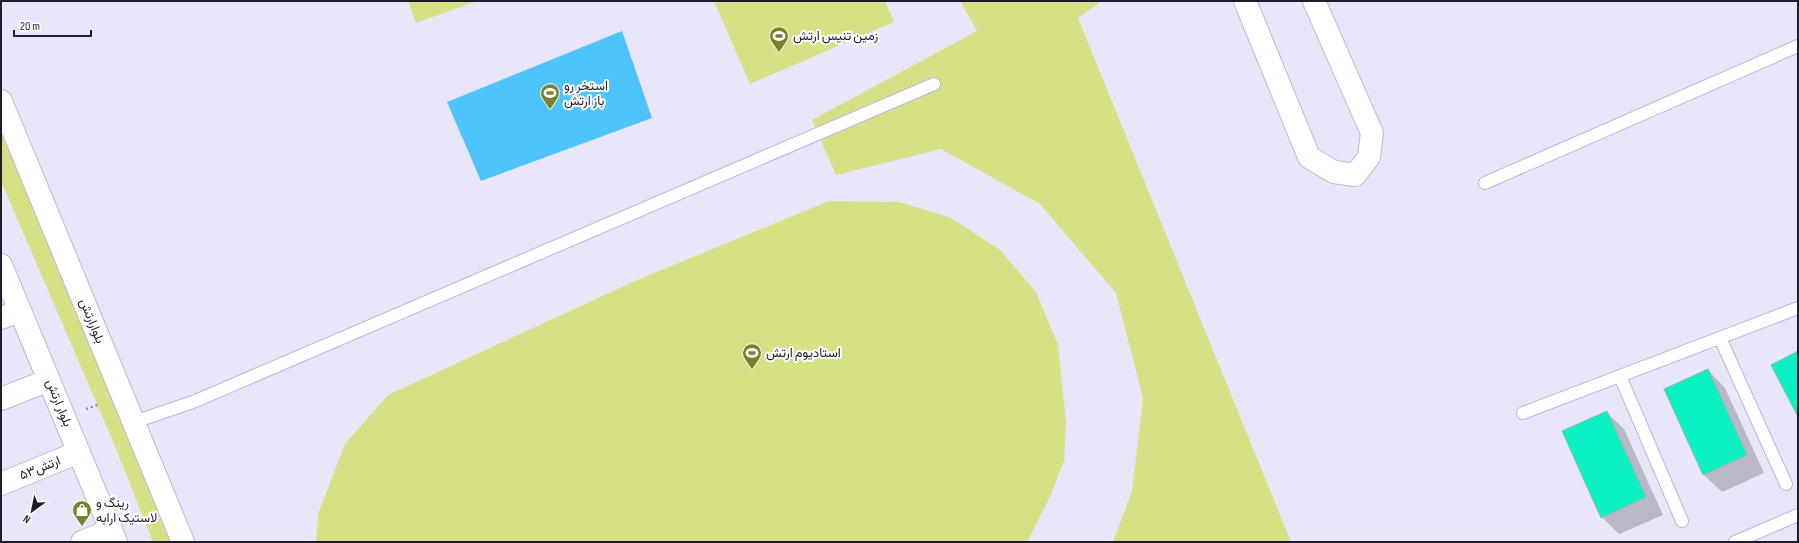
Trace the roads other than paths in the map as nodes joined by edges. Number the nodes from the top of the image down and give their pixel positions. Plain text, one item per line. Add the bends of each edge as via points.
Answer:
1 (1245, 1) edge
2 (1314, 1) edge
3 (1798, 46) edge
4 (934, 84) dead end
5 (1, 101) edge
6 (1485, 183) dead end
7 (1, 265) edge
8 (1798, 308) edge
9 (10, 315) edge
10 (1720, 338) junction
11 (1620, 376) junction
12 (49, 380) junction
13 (1, 399) edge
14 (1523, 413) dead end
15 (134, 422) junction
16 (79, 452) junction
17 (1, 484) edge
18 (1786, 484) dead end
19 (1798, 515) edge
20 (1682, 521) dead end
21 (114, 536) edge
22 (82, 542) edge
23 (184, 542) edge
24 (1735, 542) edge

1 - 2 main road via 1309,157 1334,172 1355,175 1369,157 1372,133
3 - 6 lane
4 - 15 lane via 193,402
5 - 15 main road, بلوارارتش
7 - 9 main road, بلوار ارتش
8 - 10 lane
9 - 12 main road, بلوار ارتش
10 - 11 lane
10 - 18 lane
11 - 14 lane
11 - 20 lane
12 - 13 main road
12 - 16 main road, بلوار ارتش
15 - 23 main road, بلوارارتش
16 - 17 main road, ارتش۵۳
16 - 21 main road, بلوار ارتش
19 - 24 lane
21 - 22 main road

